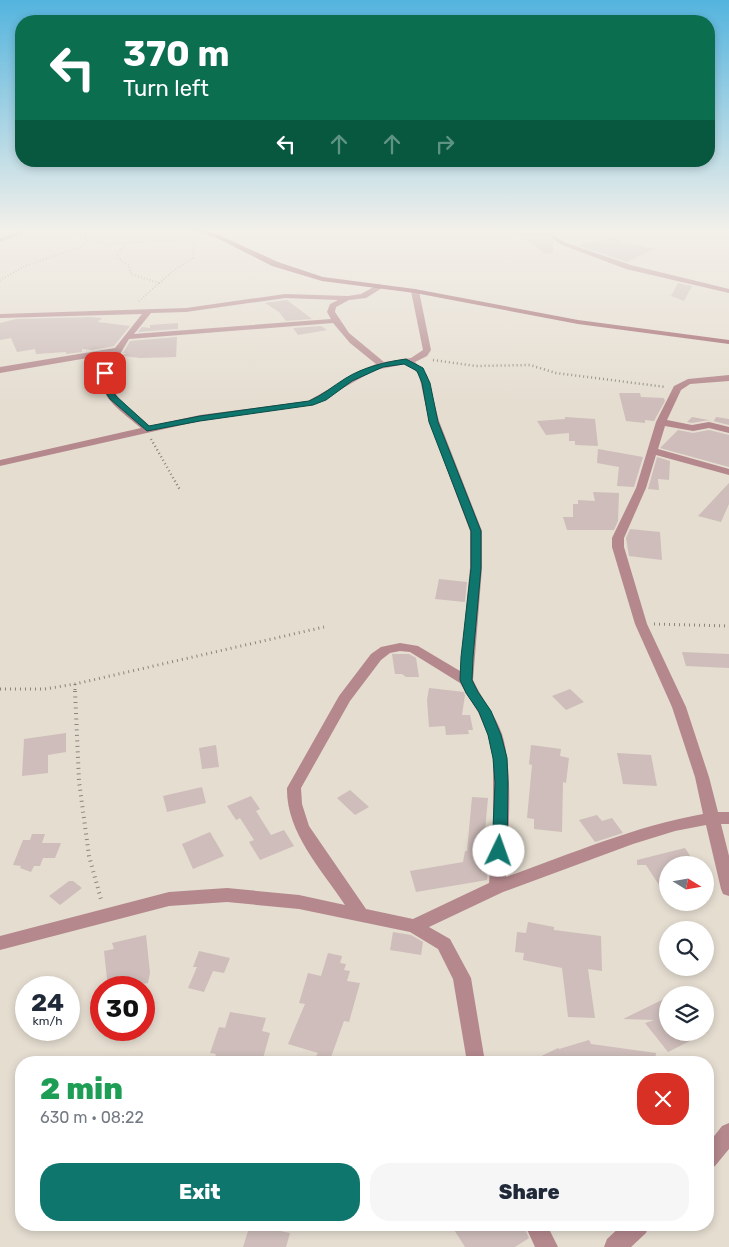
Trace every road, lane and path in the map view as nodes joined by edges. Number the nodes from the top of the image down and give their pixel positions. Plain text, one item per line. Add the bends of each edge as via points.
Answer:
1 (154, 287) edge
2 (378, 287) edge
3 (388, 287) edge
4 (713, 287) edge
5 (415, 291) junction
6 (729, 291) edge
7 (348, 298) junction
8 (127, 312) junction
9 (148, 312) junction
10 (0, 316) edge
11 (334, 321) junction
12 (128, 337) junction
13 (729, 342) edge
14 (118, 350) junction
15 (410, 360) junction
16 (382, 365) junction
17 (0, 370) edge
18 (729, 378) edge
19 (677, 388) junction
20 (661, 422) junction
21 (147, 429) junction
22 (729, 430) edge
23 (651, 450) junction
24 (0, 463) edge
25 (729, 472) edge
26 (180, 490) dead end
27 (641, 624) junction
28 (729, 626) edge
29 (324, 627) dead end
30 (466, 680) junction
31 (75, 684) junction
32 (0, 689) edge
33 (712, 818) junction
34 (729, 818) edge
35 (497, 887) junction
36 (729, 889) edge
37 (106, 915) junction
38 (361, 915) junction
39 (414, 926) junction
40 (0, 942) edge
41 (475, 1056) edge
42 (729, 1133) edge
43 (714, 1152) edge
44 (539, 1231) edge
45 (632, 1231) edge
46 (547, 1247) edge
47 (615, 1247) edge

1 - 8 path
2 - 7 street via 363,296
3 - 5 street
4 - 6 street
5 - 13 street via 578,322
5 - 15 street via 427,350
7 - 9 street via 270,297 186,310
7 - 11 street via 333,306 330,312
8 - 9 street
8 - 10 street
9 - 12 street
11 - 12 street
11 - 16 street
12 - 14 street
14 - 17 street
14 - 21 street via 105,373 105,385
15 - 16 street
15 - 19 path via 449,361 469,366 530,366 607,382
15 - 30 street via 424,374 434,422 476,531
16 - 21 street via 349,379 323,398 310,403 200,418
18 - 19 street via 688,382
19 - 20 street
20 - 22 street via 693,428 709,425
20 - 23 street
21 - 24 street
21 - 26 path
23 - 25 street
23 - 27 street via 640,488 618,538
27 - 28 path
27 - 33 street via 679,707
29 - 31 path
30 - 35 street via 485,711 500,758 501,832
30 - 38 street via 414,649 386,650 376,657 344,699 294,788 294,804 302,828
31 - 32 path via 45,689
31 - 37 path via 79,781 89,856
33 - 34 street
33 - 35 street via 627,840
33 - 36 street
35 - 39 street
37 - 38 street via 169,898 227,895 299,902
37 - 40 street
38 - 39 street
39 - 41 street via 444,944 462,978
42 - 43 street
44 - 46 street
45 - 47 street

